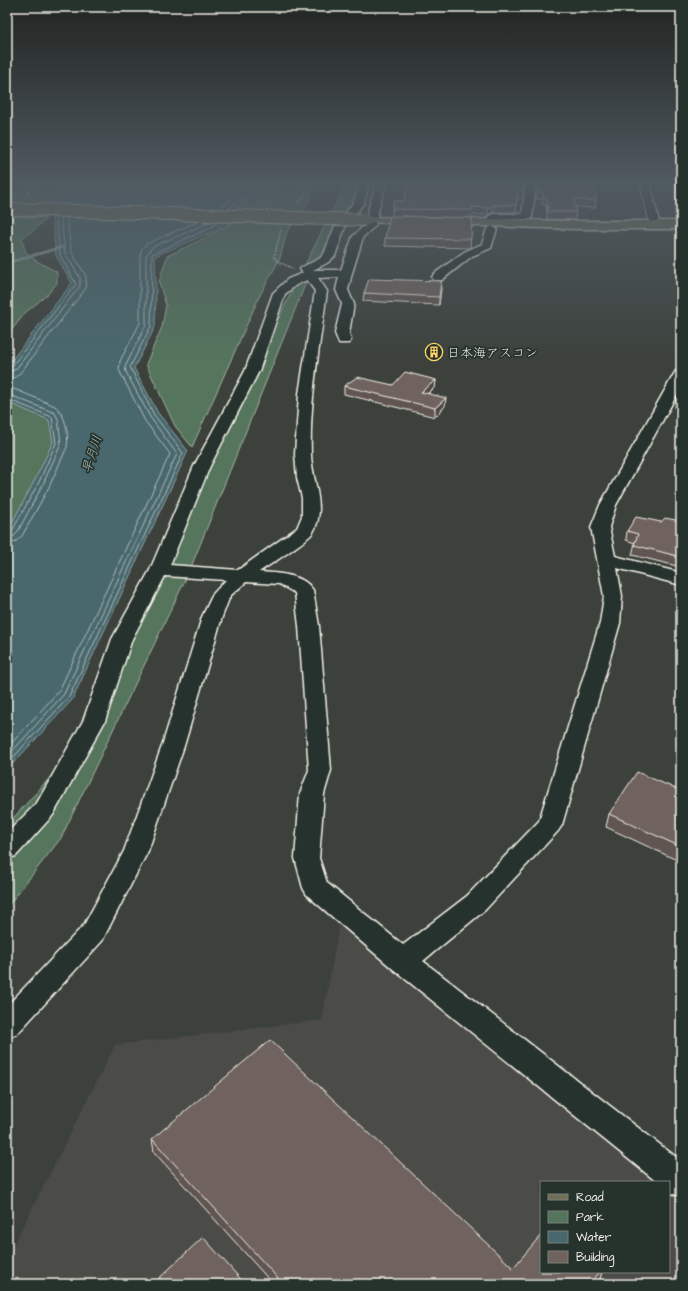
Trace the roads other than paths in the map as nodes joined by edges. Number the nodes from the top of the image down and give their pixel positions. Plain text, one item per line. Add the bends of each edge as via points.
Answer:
1 (333, 243) edge
2 (356, 243) edge
3 (487, 243) edge
4 (346, 273) junction
5 (309, 275) junction
6 (438, 277) dead end
7 (344, 340) dead end
8 (681, 374) edge
9 (607, 560) junction
10 (159, 570) junction
11 (243, 575) junction
12 (681, 579) edge
13 (7, 849) edge
14 (403, 962) junction
15 (7, 1025) edge
16 (681, 1181) edge

1 - 5 street via 323,261 306,269
2 - 4 street
3 - 6 street
4 - 5 street
4 - 7 street via 342,290 348,304 342,333
5 - 10 street via 292,282 279,293 252,371 202,466
5 - 11 street via 320,291 306,394 303,454 311,516 305,531
8 - 9 street via 608,505 600,527
9 - 12 street
9 - 14 street via 613,596 610,623 550,825 476,903
10 - 11 street
10 - 13 street via 122,639 94,721 45,808
11 - 14 street via 283,579 304,590 320,770 312,794 307,858 316,888
11 - 15 street via 222,594 212,617 173,746 136,852 93,933
14 - 16 street

